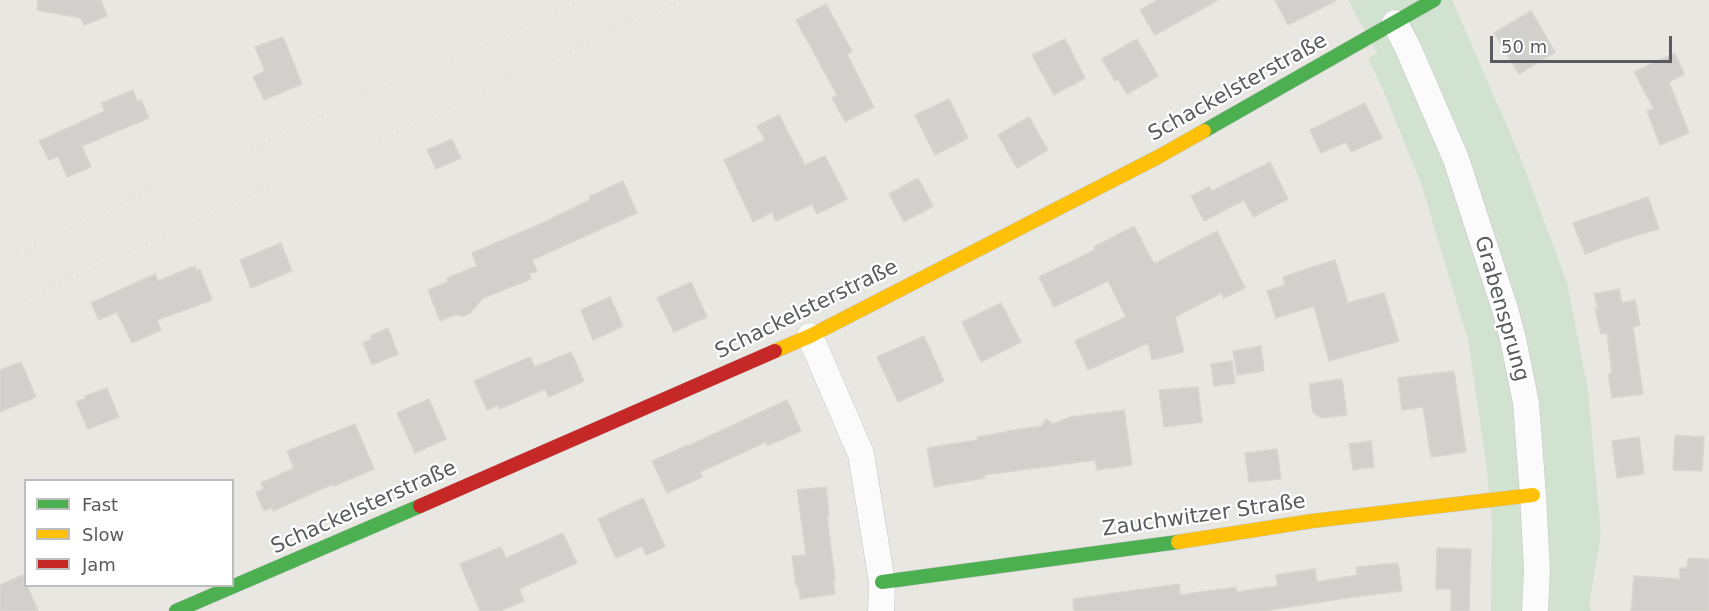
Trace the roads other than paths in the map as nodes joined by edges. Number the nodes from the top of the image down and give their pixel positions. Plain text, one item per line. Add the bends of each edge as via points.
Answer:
1 (1434, 0) edge
2 (1395, 23) junction
3 (810, 336) junction
4 (1533, 495) junction
5 (882, 582) junction
6 (227, 602) edge
7 (176, 611) edge
8 (881, 611) edge
9 (1535, 611) edge

1 - 2 street, Schackelsterstraße
2 - 3 street, Schackelsterstraße via 1158,157
2 - 4 street, Grabensprung via 1456,159 1505,309 1526,402
3 - 5 street via 861,454
3 - 6 street, Schackelsterstraße
4 - 5 street, Zauchwitzer Straße via 1312,521
4 - 9 street, Grabensprung
5 - 8 street
6 - 7 street, Schackelsterstraße

